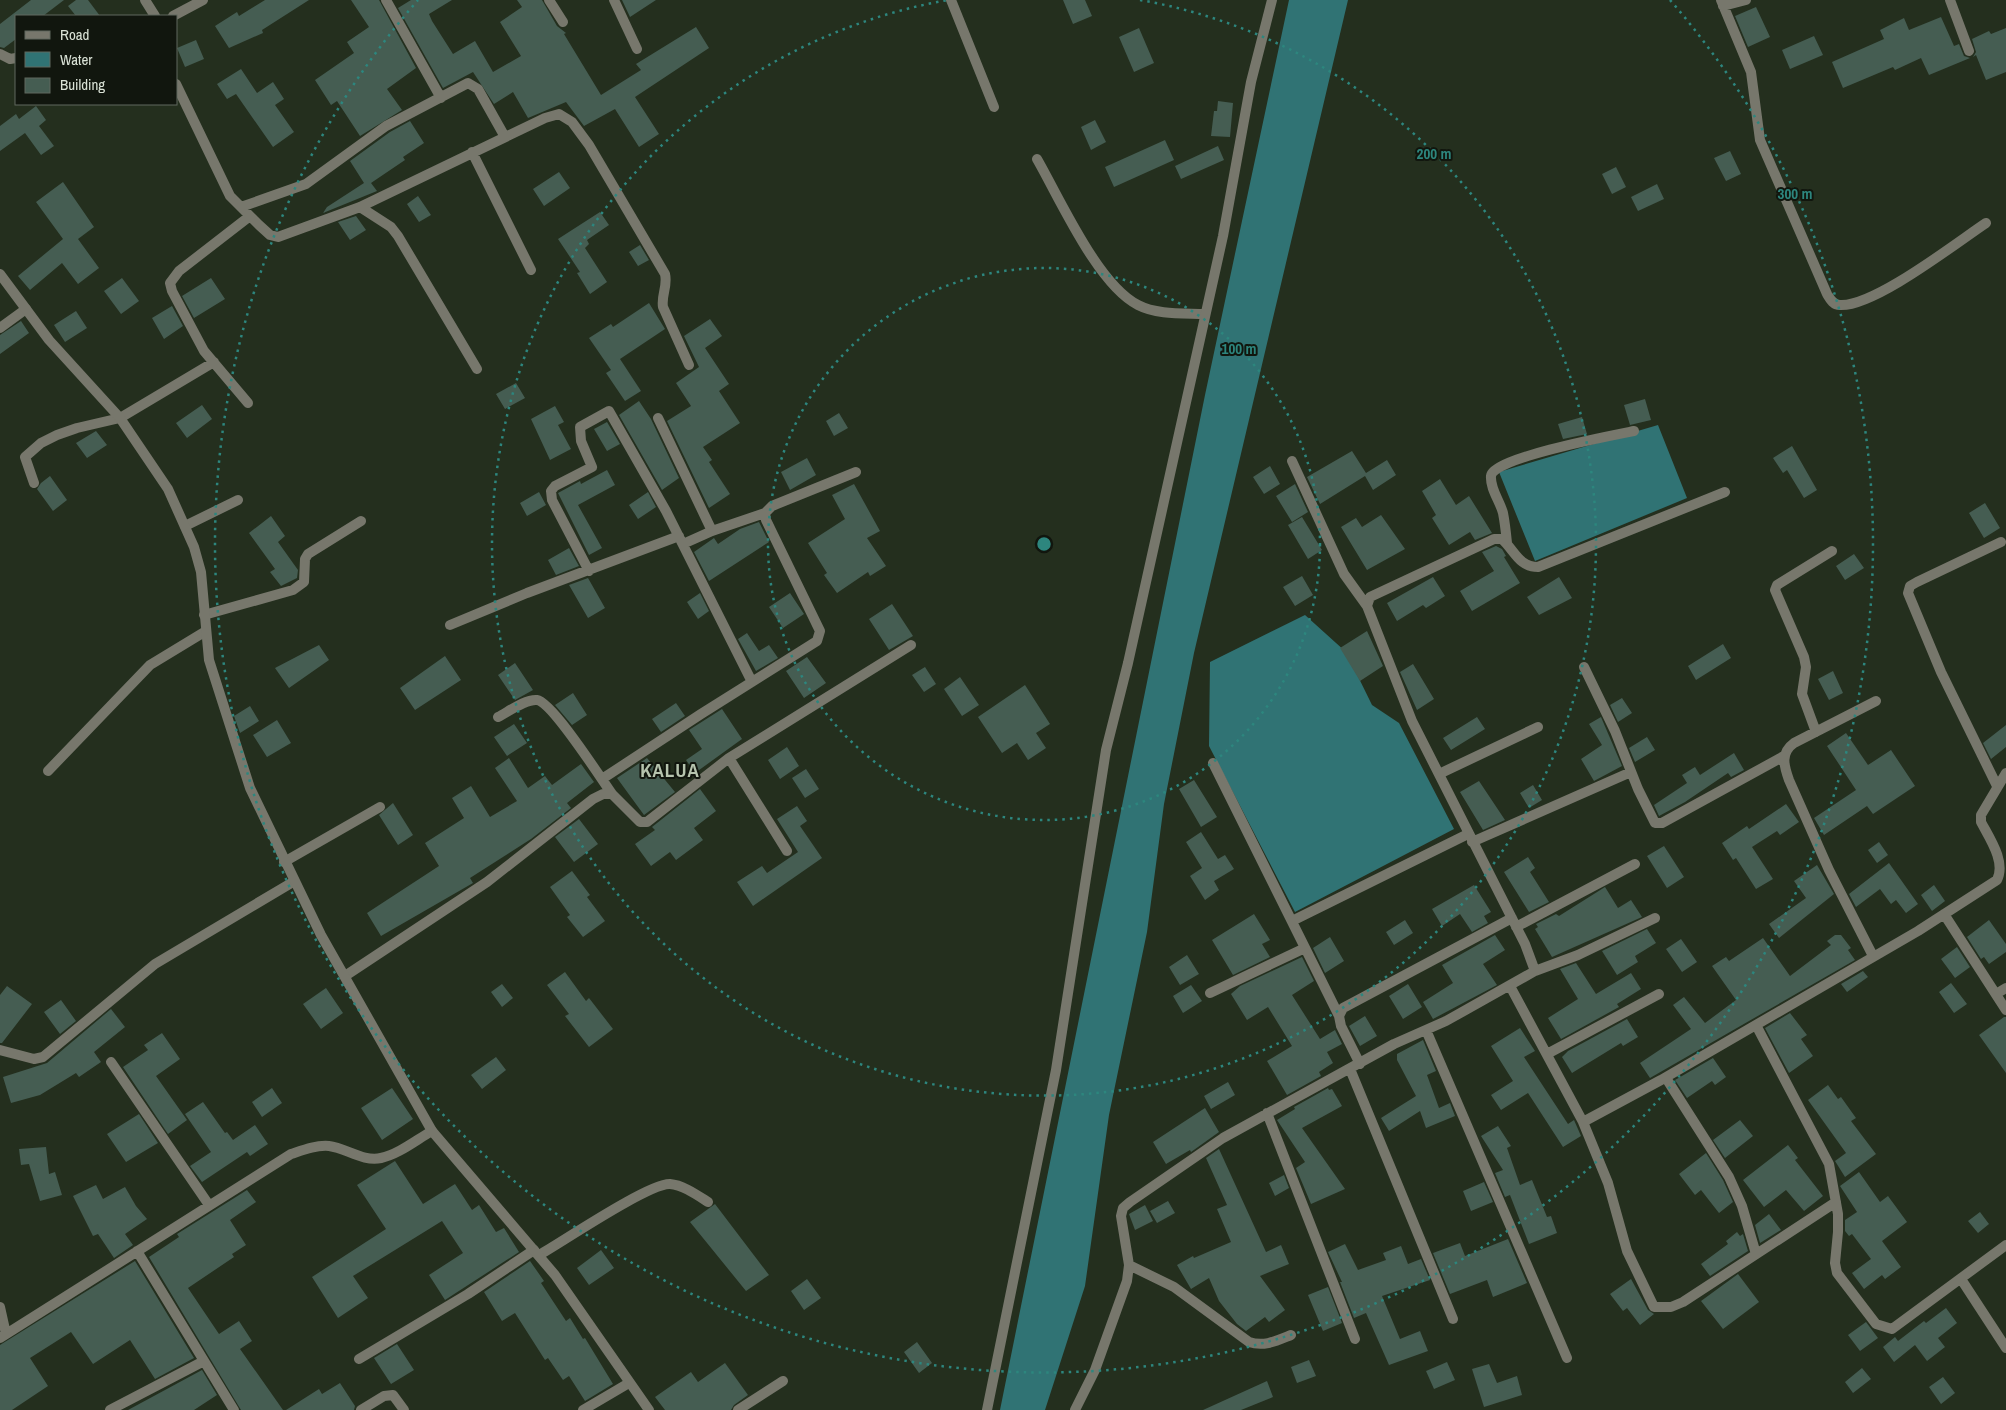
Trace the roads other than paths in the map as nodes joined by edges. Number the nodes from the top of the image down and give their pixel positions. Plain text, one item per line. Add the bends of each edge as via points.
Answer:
1 (145, 0) edge
2 (203, 0) edge
3 (386, 0) edge
4 (549, 0) edge
5 (614, 0) edge
6 (951, 0) edge
7 (1272, 0) edge
8 (1746, 0) edge
9 (1950, 0) edge
10 (1722, 3) edge
11 (154, 15) edge
12 (175, 15) edge
13 (563, 22) dead end
14 (636, 49) dead end
15 (1969, 51) dead end
16 (0, 54) edge
17 (15, 58) edge
18 (178, 88) edge
19 (441, 98) junction
20 (994, 107) dead end
21 (505, 137) junction
22 (472, 152) junction
23 (1037, 159) dead end
24 (241, 207) junction
25 (360, 207) junction
26 (250, 216) junction
27 (1986, 223) dead end
28 (531, 270) dead end
29 (0, 274) edge
30 (26, 309) junction
31 (1205, 314) junction
32 (0, 328) edge
33 (214, 362) junction
34 (689, 365) dead end
35 (477, 369) dead end
36 (248, 403) dead end
37 (120, 418) junction
38 (658, 418) dead end
39 (1634, 431) dead end
40 (1292, 461) dead end
41 (856, 472) dead end
42 (34, 483) dead end
43 (1725, 492) dead end
44 (238, 500) dead end
45 (765, 513) junction
46 (361, 522) dead end
47 (184, 526) junction
48 (712, 531) junction
49 (681, 540) junction
50 (2001, 542) dead end
51 (1507, 543) junction
52 (1832, 552) dead end
53 (589, 571) junction
54 (1367, 606) junction
55 (204, 615) junction
56 (450, 625) dead end
57 (206, 631) junction
58 (912, 645) dead end
59 (1584, 667) dead end
60 (752, 682) junction
61 (1876, 701) dead end
62 (498, 717) dead end
63 (1538, 727) dead end
64 (1816, 732) junction
65 (1784, 756) junction
66 (729, 758) junction
67 (1213, 763) dead end
68 (48, 771) dead end
69 (1631, 772) junction
70 (2006, 773) edge
71 (1439, 774) junction
72 (602, 779) junction
73 (1997, 786) junction
74 (612, 794) junction
75 (380, 807) dead end
76 (1470, 838) junction
77 (787, 851) dead end
78 (284, 862) junction
79 (1635, 864) dead end
80 (294, 882) junction
81 (1944, 914) junction
82 (1655, 918) dead end
83 (1292, 922) junction
84 (1514, 922) junction
85 (1305, 948) junction
86 (1873, 956) junction
87 (1535, 970) junction
88 (345, 976) junction
89 (1510, 986) junction
90 (2006, 988) edge
91 (1210, 993) dead end
92 (1659, 994) dead end
93 (1996, 994) junction
94 (2006, 1010) edge
95 (1339, 1016) junction
96 (1756, 1025) junction
97 (1426, 1030) junction
98 (1, 1050) edge
99 (1547, 1054) junction
100 (111, 1062) dead end
101 (1360, 1064) junction
102 (1350, 1069) junction
103 (1666, 1078) junction
104 (1267, 1113) junction
105 (1583, 1122) junction
106 (432, 1131) junction
107 (708, 1202) dead end
108 (1836, 1202) junction
109 (209, 1205) junction
110 (2006, 1246) edge
111 (137, 1251) junction
112 (536, 1253) junction
113 (1756, 1254) junction
114 (1129, 1265) junction
115 (1961, 1279) junction
116 (0, 1308) edge
117 (1453, 1319) dead end
118 (1291, 1335) dead end
119 (3, 1336) edge
120 (1355, 1339) dead end
121 (2006, 1348) edge
122 (1567, 1358) dead end
123 (359, 1359) dead end
124 (204, 1361) junction
125 (783, 1381) dead end
126 (630, 1383) junction
127 (110, 1410) edge
128 (234, 1410) edge
129 (360, 1410) edge
130 (404, 1410) edge
131 (583, 1410) edge
132 (649, 1410) edge
133 (738, 1410) edge
134 (987, 1410) edge
135 (1075, 1410) edge

1 - 11 street
2 - 12 street
3 - 19 street
4 - 13 street
5 - 14 street
6 - 20 street
7 - 31 street via 1251,82
8 - 10 street
9 - 15 street
10 - 27 street via 1752,72 1758,126 1768,162 1826,294 1833,303 1839,306 1850,304 1885,290
16 - 17 street
18 - 24 street via 230,196
19 - 21 street via 468,83 472,84
19 - 24 street via 386,126 306,184
21 - 22 street
21 - 34 street via 559,114 572,122 589,145 664,274 667,282 663,307
22 - 25 street
22 - 28 street
23 - 31 street via 1098,268 1126,298 1154,310
24 - 26 street
25 - 26 street via 278,237 270,235
25 - 35 street via 391,227 398,236
26 - 33 street via 179,271 170,284 198,341
29 - 30 street
30 - 32 street
30 - 37 street
31 - 134 street via 1106,750 1056,1070
33 - 36 street
33 - 37 street
37 - 42 street via 78,428 41,442 29,451 25,457
37 - 47 street via 168,489
38 - 48 street
39 - 51 street via 1546,451 1502,464 1494,470 1491,476
40 - 54 street via 1344,574
41 - 45 street via 772,506
43 - 51 street via 1538,567 1529,567 1520,561
44 - 47 street
45 - 48 street
45 - 60 street via 820,635 814,644
46 - 55 street via 308,554 304,582 293,590
47 - 55 street via 200,572
48 - 49 street
49 - 53 street
49 - 53 street via 609,412 580,427 581,441 592,467 551,491 552,500
49 - 60 street
50 - 73 street via 1917,582 1910,586 1908,593 1941,672
51 - 54 street via 1502,538 1494,538 1378,592 1370,597
52 - 64 street via 1777,585 1775,590 1804,657 1806,667 1802,694
53 - 56 street
54 - 71 street via 1399,691
55 - 57 street
57 - 68 street via 150,666
57 - 78 street via 209,660 250,788
58 - 66 street
59 - 69 street
60 - 72 street
61 - 64 street
62 - 72 street via 534,700 543,702 550,707
63 - 71 street
64 - 65 street via 1788,748
65 - 69 street via 1662,823 1655,823 1651,818
65 - 86 street via 1789,780 1829,870
66 - 74 street via 647,822 640,822
66 - 77 street
67 - 83 street
69 - 76 street
70 - 73 street
71 - 76 street
72 - 74 street
73 - 81 street via 1981,815 1981,822 2001,865 2001,873 1997,880
74 - 88 street via 594,799 487,882
75 - 78 street
76 - 83 street
76 - 84 street
78 - 80 street
79 - 84 street
80 - 88 street
80 - 98 street via 154,964 43,1057 34,1059
81 - 86 street
81 - 93 street
82 - 87 street via 1578,955
83 - 85 street
84 - 87 street
84 - 95 street via 1354,1000 1343,1008
85 - 91 street
85 - 95 street
86 - 96 street
87 - 89 street
88 - 106 street
89 - 97 street
89 - 99 street
90 - 93 street
92 - 99 street
93 - 94 street
95 - 101 street
96 - 103 street
96 - 108 street via 1821,1147
97 - 101 street
97 - 122 street
99 - 105 street
100 - 109 street
101 - 102 street
102 - 104 street
102 - 117 street
103 - 105 street
103 - 113 street via 1729,1177 1742,1206
104 - 114 street via 1223,1138 1123,1208 1121,1216
104 - 120 street
105 - 113 street via 1608,1183 1627,1251 1654,1307 1671,1307 1684,1302
106 - 109 street via 380,1158 330,1146 315,1146 291,1154
106 - 112 street
107 - 112 street via 676,1185 659,1186
108 - 113 street
108 - 115 street via 1837,1273 1876,1324 1892,1329
109 - 111 street
110 - 115 street
111 - 119 street
111 - 124 street
112 - 123 street
112 - 126 street via 555,1275
114 - 118 street via 1174,1287 1249,1342 1267,1344
114 - 135 street via 1127,1281 1095,1370
115 - 121 street
116 - 119 street
124 - 127 street
124 - 128 street
125 - 133 street
126 - 131 street
126 - 132 street
129 - 130 street via 384,1396 393,1395

